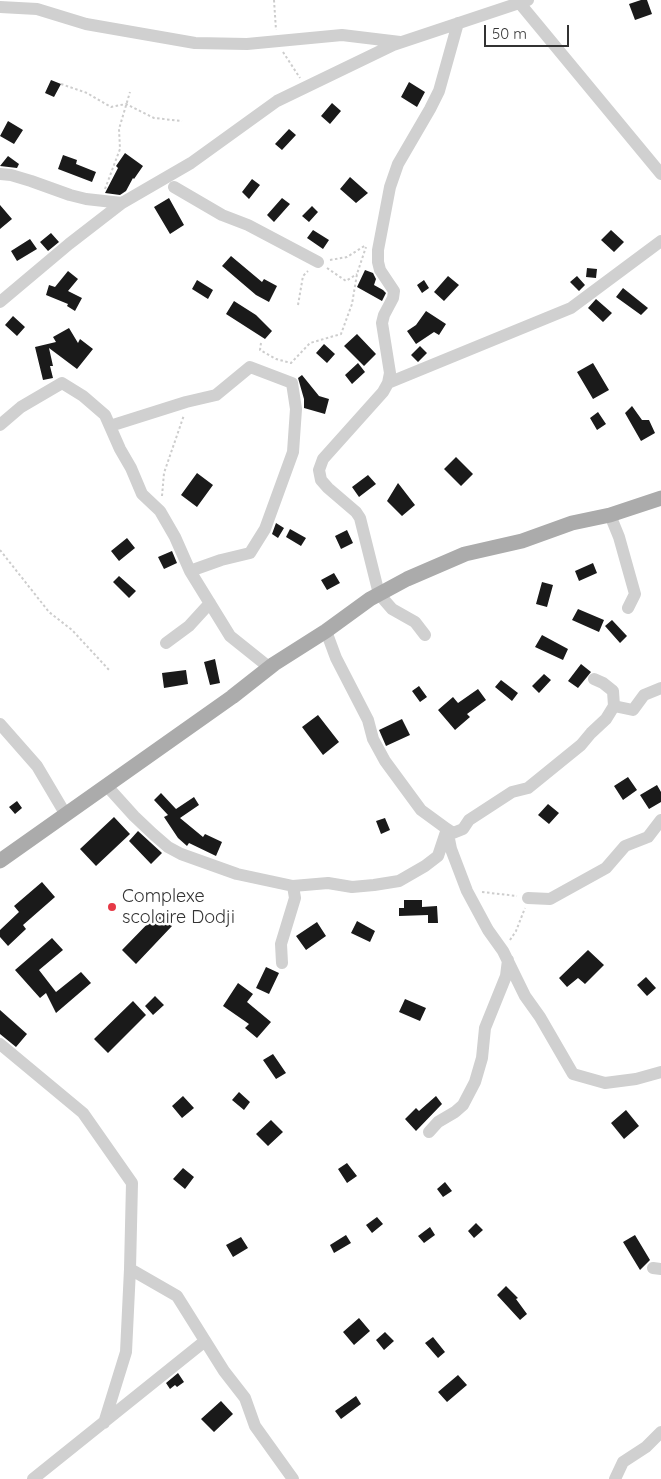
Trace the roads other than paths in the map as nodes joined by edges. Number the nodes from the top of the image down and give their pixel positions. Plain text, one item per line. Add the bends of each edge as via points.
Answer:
1 (522, 1) edge
2 (0, 7) edge
3 (458, 22) junction
4 (402, 42) junction
5 (0, 174) edge
6 (661, 174) edge
7 (174, 188) dead end
8 (122, 203) junction
9 (661, 240) edge
10 (318, 262) road end
11 (0, 302) edge
12 (388, 383) junction
13 (0, 425) edge
14 (110, 426) junction
15 (661, 498) edge
16 (610, 515) junction
17 (190, 571) junction
18 (379, 594) junction
19 (210, 603) junction
20 (628, 608) dead end
21 (326, 631) junction
22 (425, 635) dead end
23 (166, 643) dead end
24 (270, 668) junction
25 (594, 679) dead end
26 (661, 688) edge
27 (614, 706) junction
28 (0, 724) edge
29 (106, 785) junction
30 (66, 815) junction
31 (661, 820) edge
32 (447, 829) junction
33 (0, 861) edge
34 (293, 886) junction
35 (528, 898) road end
36 (505, 956) junction
37 (282, 963) dead end
38 (0, 1044) edge
39 (661, 1072) edge
40 (429, 1132) dead end
41 (130, 1269) junction
42 (205, 1341) junction
43 (104, 1423) junction
44 (661, 1432) edge
45 (33, 1479) edge
46 (293, 1479) edge
47 (615, 1479) edge

1 - 3 street
1 - 6 street
2 - 4 street via 37,9 86,24 195,43 248,44 342,35
3 - 4 street
3 - 12 street via 439,91 398,164 390,187 378,250 380,270 394,291 382,323 390,373
4 - 8 street via 277,101 191,163
5 - 8 street via 86,199
7 - 10 street
8 - 11 street
9 - 12 street via 571,308
12 - 18 street via 323,459 319,470 321,480 360,518
13 - 14 street via 21,407 62,384 84,396 105,415
14 - 17 street via 142,494 160,511
14 - 17 street via 216,395 250,367 292,383 296,409 293,452 265,529 250,553
15 - 16 main road
16 - 18 main road via 464,554
16 - 20 street via 635,594
17 - 19 street
18 - 21 main road
18 - 22 street via 392,609 415,622
19 - 23 street via 189,626
19 - 24 street via 230,636
21 - 24 main road
21 - 32 street via 385,761 421,810
24 - 29 main road
25 - 27 street via 613,691
26 - 27 street via 644,695 632,710
27 - 32 street via 581,745 528,788 512,792 470,820 463,829 453,833
28 - 30 street via 37,766
29 - 30 main road
29 - 34 street via 153,834 181,854 237,874
30 - 33 main road
31 - 35 street via 648,837 625,846 606,868 550,899
32 - 34 street via 438,856 399,881 352,887 328,883
32 - 36 street via 467,891
34 - 37 street via 295,898 281,944
36 - 39 street via 525,996 573,1074 605,1083
36 - 40 street via 506,976 485,1028 476,1082 463,1105
38 - 41 street via 82,1113 132,1183
41 - 42 street via 176,1296
41 - 43 street via 126,1352
42 - 43 street
42 - 46 street via 246,1398 254,1426
43 - 45 street
44 - 47 street via 623,1462

